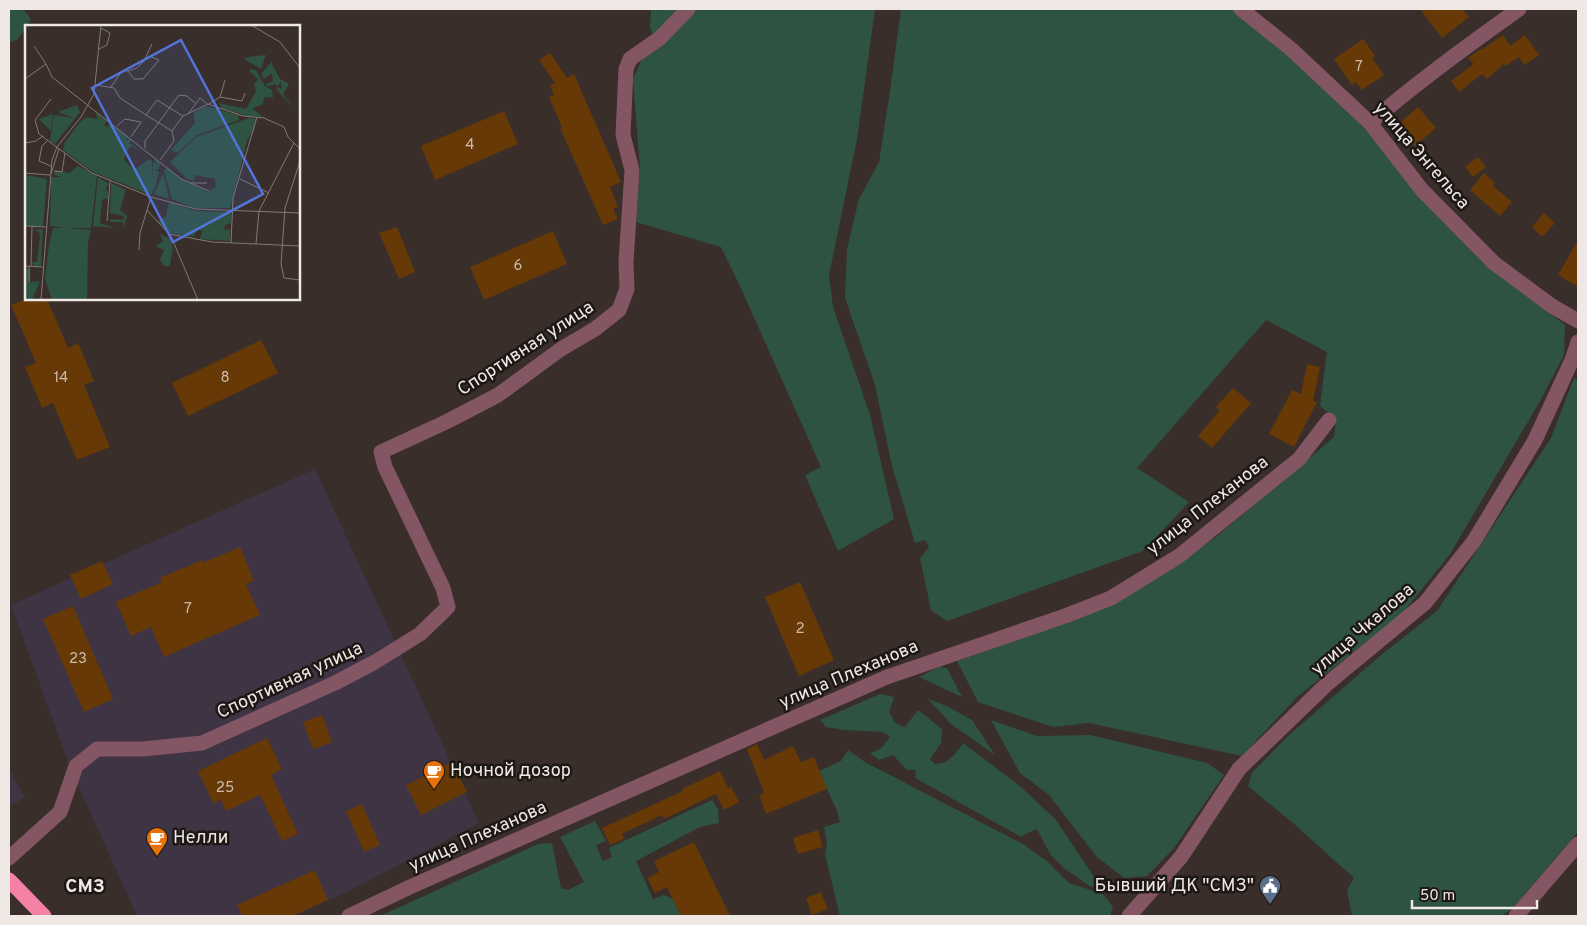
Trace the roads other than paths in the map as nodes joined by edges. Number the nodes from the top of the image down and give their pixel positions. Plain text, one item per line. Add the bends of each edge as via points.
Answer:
1 (688, 9) edge
2 (1241, 9) edge
3 (1519, 9) edge
4 (1370, 123) junction
5 (1578, 321) edge
6 (1578, 342) edge
7 (1329, 420) dead end
8 (1578, 844) edge
9 (9, 858) edge
10 (9, 880) edge
11 (44, 916) edge
12 (349, 916) edge
13 (1131, 916) edge
14 (1516, 916) edge

1 - 9 street, Спортивная улица via 660,38 630,59 626,69 623,135 632,170 627,289 619,310 498,395 381,452 385,467 443,588 448,607 420,634 375,662 202,743 143,749 97,749 76,766 60,812
2 - 4 street, улица Энгельса via 1291,49
3 - 4 street via 1464,47
4 - 5 street, улица Энгельса via 1422,190 1494,263
6 - 13 street, улица Чкалова via 1535,440 1474,541 1425,603 1327,684 1239,769 1182,858
7 - 12 street, улица Плеханова via 1299,459 1179,556 1111,598 887,677
8 - 14 street
10 - 11 highway

